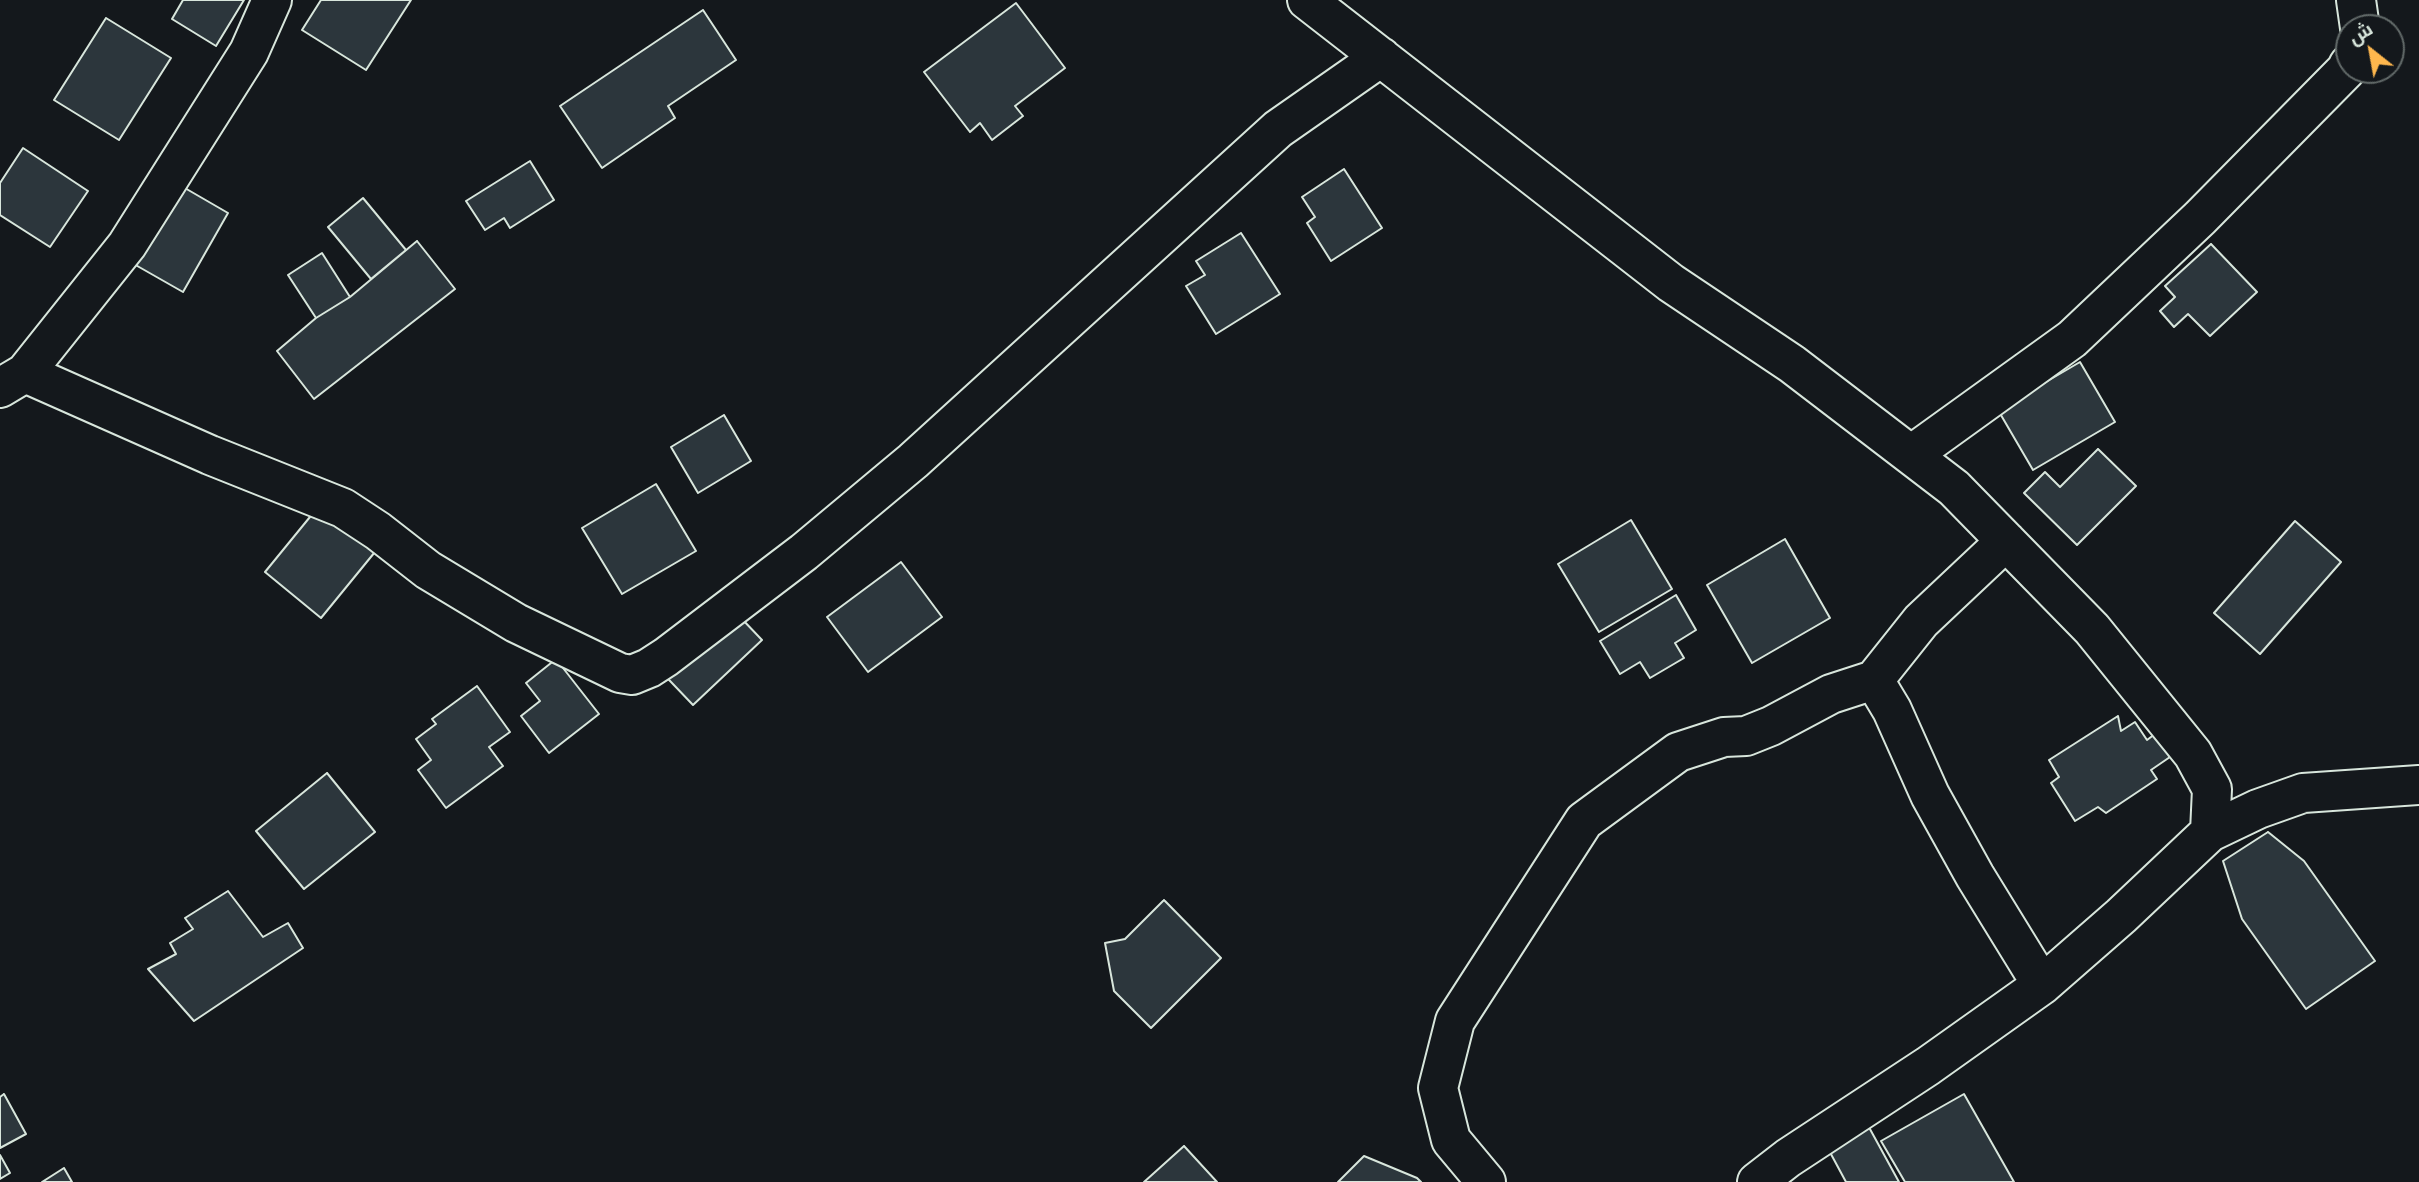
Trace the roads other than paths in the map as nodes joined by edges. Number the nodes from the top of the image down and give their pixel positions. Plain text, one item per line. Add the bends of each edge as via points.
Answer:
1 (272, 0) edge
2 (1307, 0) edge
3 (1381, 57) junction
4 (2335, 81) edge
5 (12, 380) edge
6 (1911, 455) junction
7 (2006, 541) junction
8 (1874, 680) junction
9 (2419, 785) edge
10 (2210, 832) junction
11 (2042, 985) junction
12 (1486, 1182) edge
13 (1757, 1182) edge

1 - 5 street via 249,51 127,245
2 - 3 street
3 - 5 street via 1278,129 913,461 804,552 666,657 632,675 516,623 428,570 343,508
3 - 6 street via 1671,283 1792,364
4 - 6 street via 2072,339
6 - 7 street via 1954,488
7 - 8 street via 1921,621
7 - 10 street via 2092,629 2193,754 2212,789
8 - 11 street via 1975,876
8 - 12 street via 1831,694 1746,736 1724,737 1678,752 1584,821 1455,1021 1438,1088 1451,1140
9 - 10 street via 2303,793
10 - 11 street
11 - 13 street

